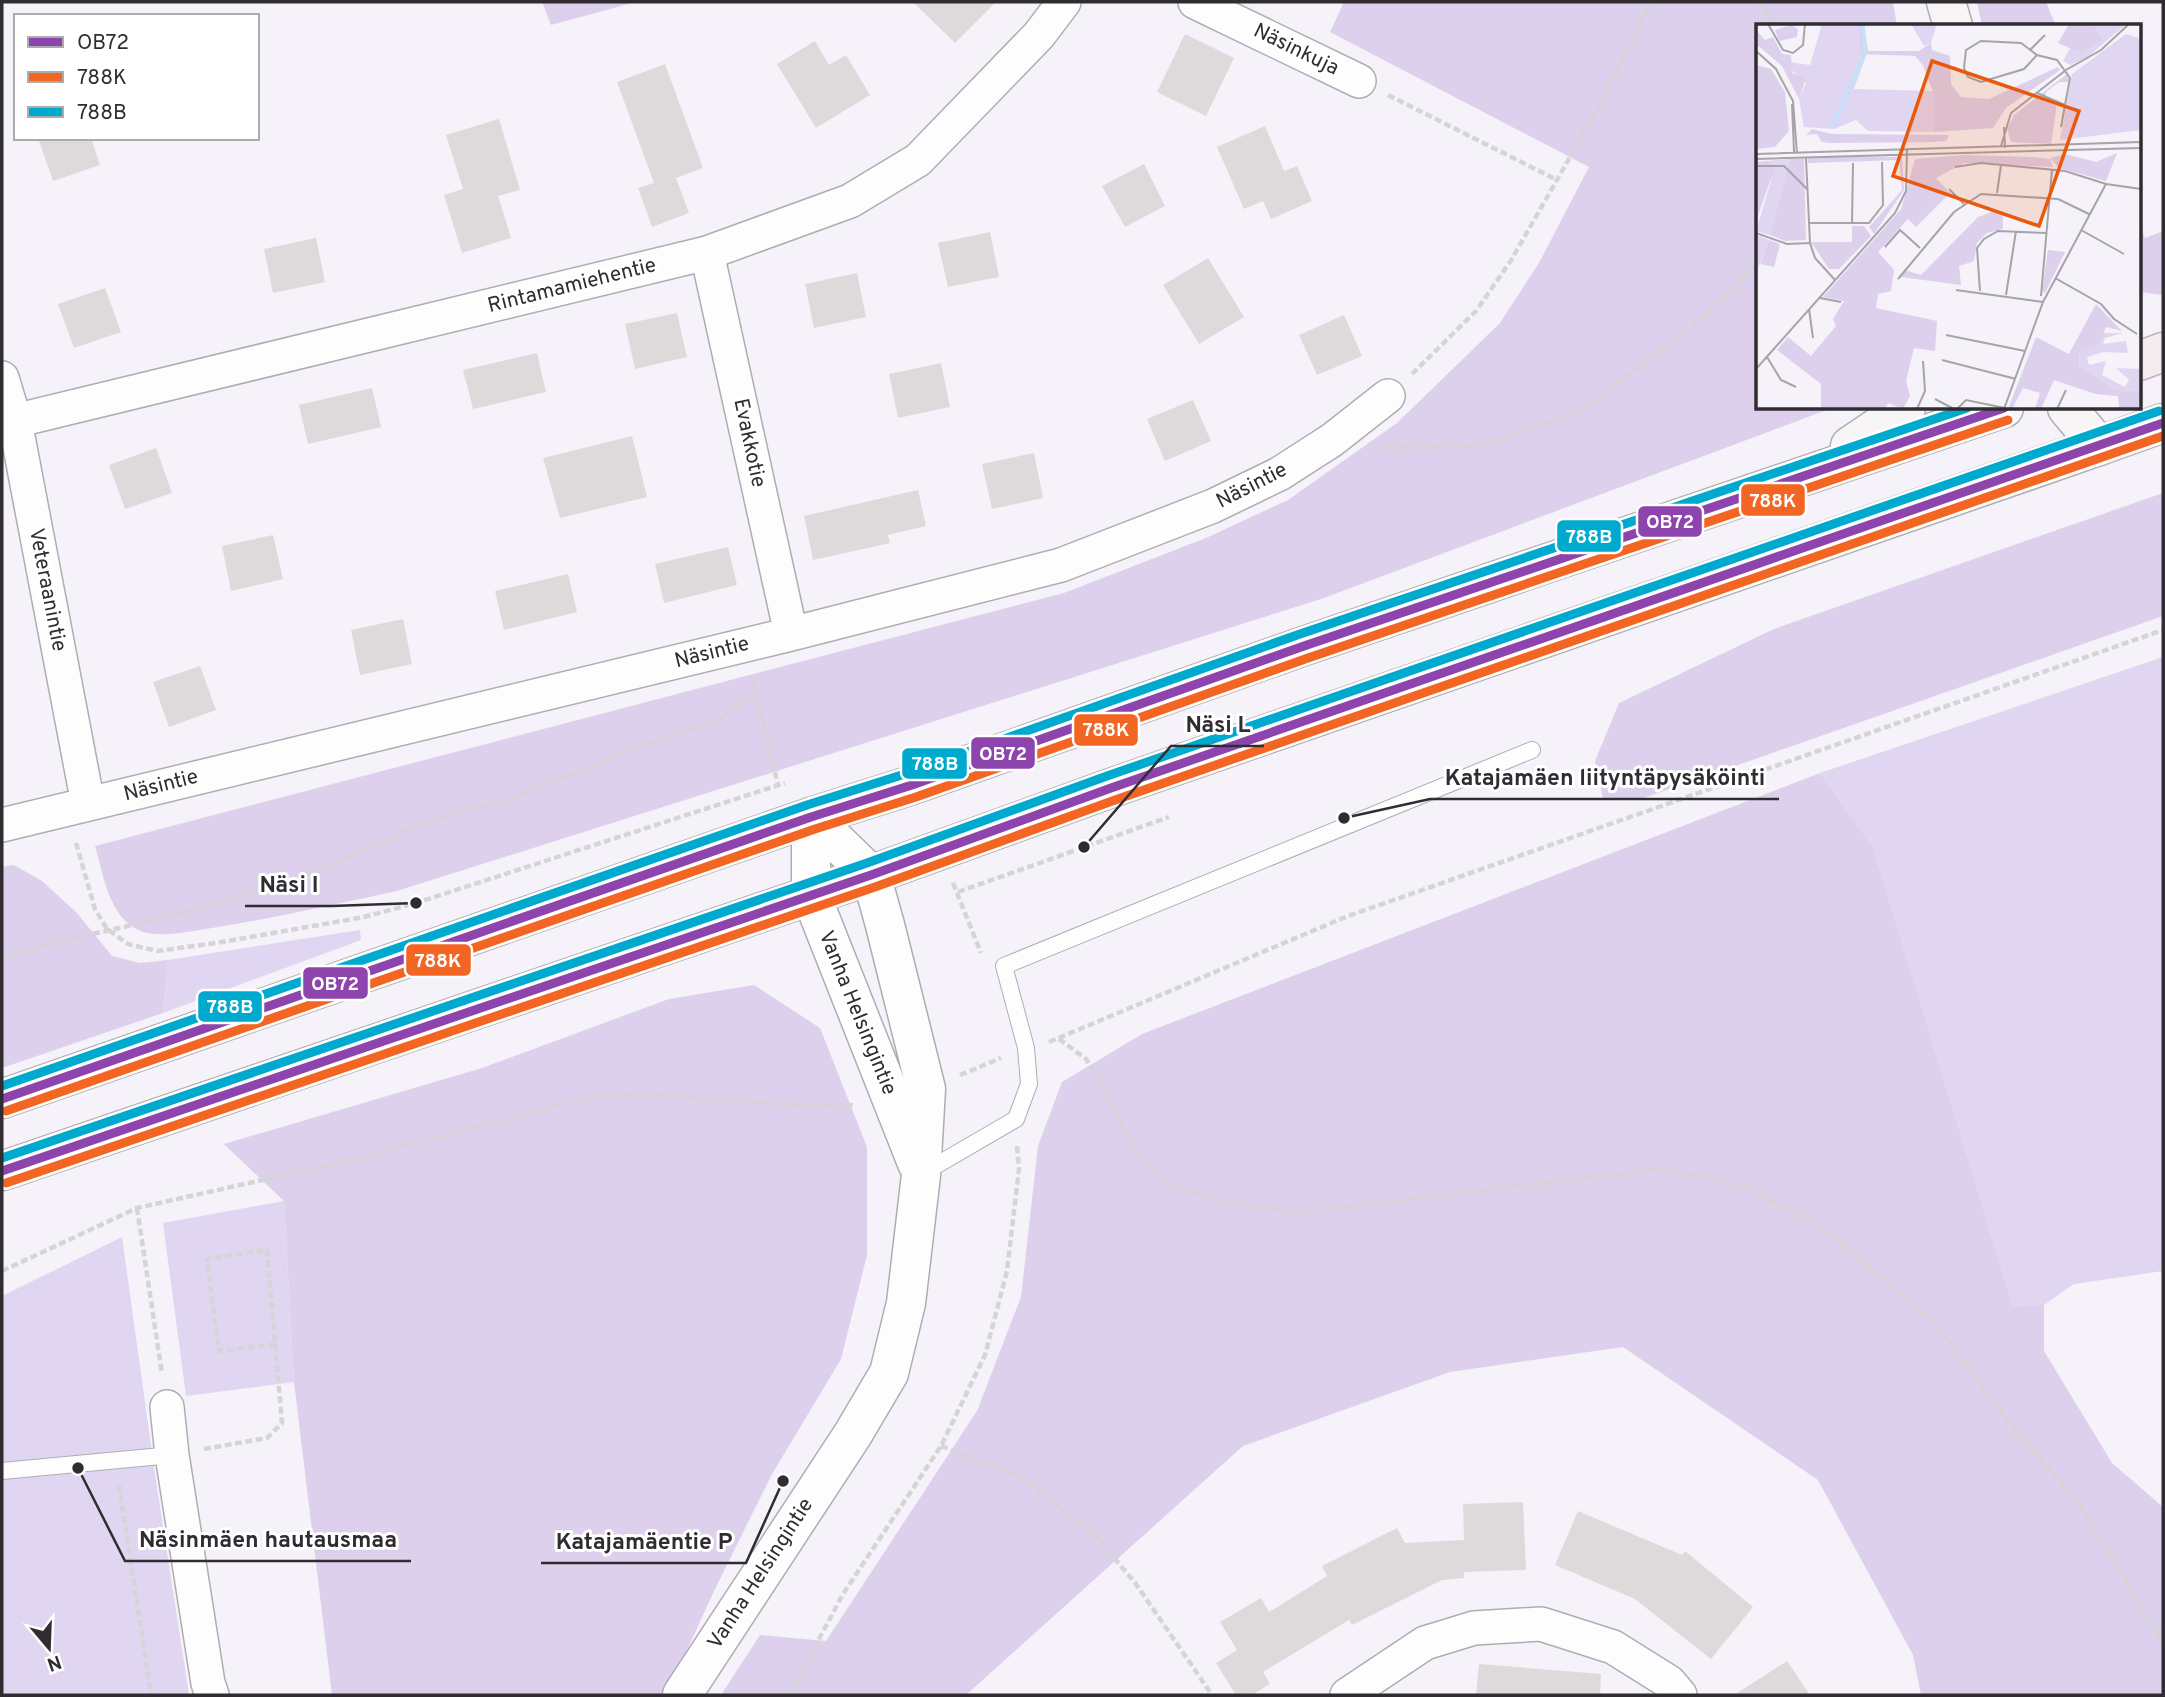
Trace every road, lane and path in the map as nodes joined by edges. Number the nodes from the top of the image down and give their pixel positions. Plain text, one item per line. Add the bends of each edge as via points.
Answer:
1 (1065, 2) edge
2 (1195, 2) edge
3 (1651, 2) edge
4 (1758, 2) edge
5 (1946, 2) edge
6 (1775, 24) edge
7 (1952, 24) edge
8 (1359, 81) joint
9 (1557, 180) junction
10 (707, 253) junction
11 (1756, 265) edge
12 (2163, 352) edge
13 (2140, 361) edge
14 (2, 378) edge
15 (1388, 396) joint
16 (1903, 410) edge
17 (1998, 410) edge
18 (2069, 410) edge
19 (2098, 410) edge
20 (8, 423) edge
21 (2163, 423) edge
22 (2099, 446) junction
23 (1317, 450) junction
24 (1809, 474) junction
25 (2163, 630) edge
26 (791, 634) junction
27 (1532, 750) dead end
28 (791, 781) dead end
29 (778, 785) junction
30 (88, 804) junction
31 (811, 817) junction
32 (1169, 817) dead end
33 (2, 825) edge
34 (75, 839) dead end
35 (936, 851) junction
36 (871, 875) junction
37 (958, 892) junction
38 (811, 895) junction
39 (107, 929) junction
40 (981, 955) dead end
41 (2, 959) edge
42 (1059, 1039) junction
43 (1026, 1048) junction
44 (909, 1094) junction
45 (2, 1099) edge
46 (1016, 1119) junction
47 (2, 1171) edge
48 (921, 1175) junction
49 (138, 1208) junction
50 (2, 1271) edge
51 (276, 1344) junction
52 (167, 1406) joint
53 (941, 1446) junction
54 (172, 1455) junction
55 (115, 1460) junction
56 (2, 1471) edge
57 (2151, 1623) junction
58 (2163, 1629) edge
59 (2163, 1642) edge
60 (151, 1695) edge
61 (212, 1695) edge
62 (682, 1695) edge
63 (789, 1695) edge
64 (1212, 1695) edge
65 (1347, 1695) edge
66 (1680, 1695) edge

1 - 10 street, Rintamamiehentie via 918,160 850,201
2 - 8 street, Näsinkuja
3 - 9 path
4 - 6 path
5 - 7 main road
8 - 9 path
9 - 15 path via 1476,311
10 - 20 street, Rintamamiehentie
10 - 26 street, Evakkotie
11 - 23 path via 1699,321 1580,412 1485,445
12 - 13 main road
14 - 20 street, Veteraanintie
15 - 23 street, Näsintie
16 - 24 main road
17 - 24 main road
18 - 22 main road
19 - 22 main road
20 - 30 street, Veteraanintie
21 - 22 main road
22 - 35 main road
23 - 26 street, Näsintie via 1213,506 1060,565
24 - 31 main road
25 - 42 path via 1348,916
26 - 30 street, Näsintie
27 - 43 lane via 1004,966
28 - 29 path
29 - 39 path via 364,917 157,951 128,944
29 - 39 path via 756,690 721,719 645,744 517,797 431,820 303,877 164,918
30 - 33 street, Näsintie
31 - 36 street, Vanha Helsingintie
31 - 38 street, Vanha Helsingintie
31 - 45 main road
32 - 37 path
34 - 39 path via 95,909
35 - 36 main road
35 - 37 path
36 - 38 main road
36 - 44 street, Vanha Helsingintie via 886,925
37 - 40 path
38 - 44 street, Vanha Helsingintie
38 - 47 main road
39 - 41 path
42 - 43 path
42 - 57 path via 1086,1059 1139,1158 1170,1187 1210,1198 1294,1213 1663,1170 1742,1185 1804,1217 1932,1320 2017,1432 2079,1503
43 - 44 path
43 - 46 lane via 1029,1084
44 - 48 street, Vanha Helsingintie
44 - 49 path via 862,1105 816,1106 632,1094 580,1100 352,1160
46 - 48 lane
46 - 53 path via 1019,1169 1007,1271 985,1356
48 - 62 street, Vanha Helsingintie via 906,1303 889,1373
49 - 50 path
49 - 52 path
51 - 51 path via 267,1250 207,1259 219,1351
51 - 54 path via 282,1423 267,1438
52 - 54 street
53 - 63 path via 843,1594
53 - 64 path via 1018,1475 1095,1535 1136,1584
54 - 55 lane
54 - 61 street
55 - 56 lane
55 - 60 path
57 - 58 path
57 - 59 path
65 - 66 street via 1424,1643 1474,1628 1541,1624 1613,1647 1669,1682

